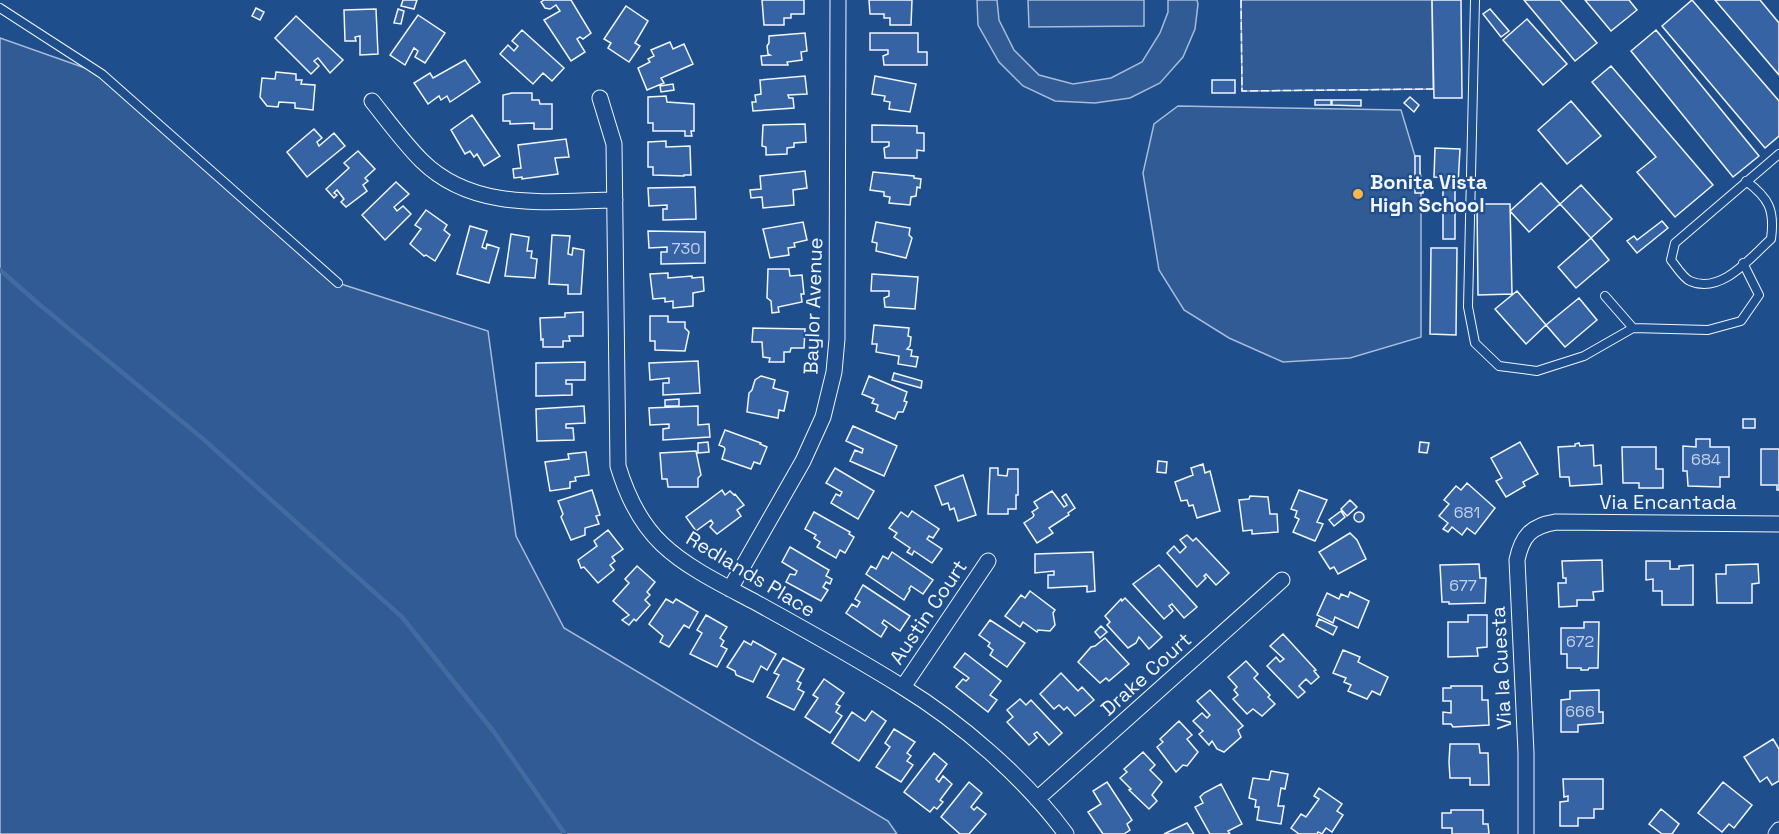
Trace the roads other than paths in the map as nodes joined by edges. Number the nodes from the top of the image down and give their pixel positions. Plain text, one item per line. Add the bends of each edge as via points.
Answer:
1 (838, 0) edge
2 (1475, 0) edge
3 (0, 8) edge
4 (600, 98) dead end
5 (372, 101) dead end
6 (1779, 154) edge
7 (1746, 181) junction
8 (615, 200) junction
9 (1743, 263) junction
10 (338, 283) dead end
11 (1605, 296) dead end
12 (1633, 328) junction
13 (1556, 522) joint
14 (1779, 524) edge
15 (988, 561) dead end
16 (1282, 580) dead end
17 (730, 589) junction
18 (903, 687) junction
19 (1036, 799) junction
20 (1779, 830) edge
21 (1066, 834) edge
22 (1526, 834) edge
23 (1776, 834) edge

1 - 17 street, Baylor Avenue via 834,372 823,417 803,461
2 - 12 lane via 1468,307 1476,343 1499,366 1537,371 1584,356
3 - 10 lane via 102,74
4 - 8 street, Redlands Place via 614,144
5 - 8 street via 423,162 448,181 477,195 508,201
6 - 7 lane
7 - 9 lane via 1762,193 1771,209 1773,225 1772,239
7 - 9 lane via 1675,243 1671,260 1688,280 1709,285
8 - 17 street, Redlands Place via 618,466 623,484 639,516 663,545
9 - 12 lane via 1759,295 1741,321 1707,330
11 - 12 lane
13 - 14 street, Via Encantada
13 - 22 street, Via la Cuesta via 1543,524 1527,534 1517,560
15 - 18 street, Austin Court
16 - 19 street, Drake Court
17 - 18 street, Redlands Place
18 - 19 street, Redlands Place via 986,750
19 - 21 street, Redlands Place
20 - 23 street

